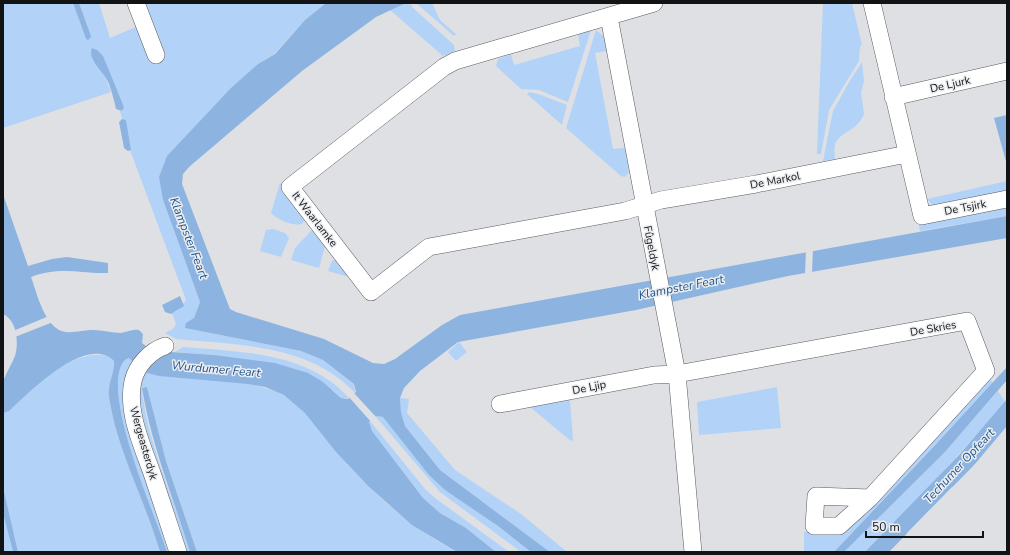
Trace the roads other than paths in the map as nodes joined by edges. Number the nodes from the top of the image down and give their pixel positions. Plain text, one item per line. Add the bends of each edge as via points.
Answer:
1 (136, 3) edge
2 (654, 3) edge
3 (872, 3) edge
4 (609, 17) junction
5 (156, 54) dead end
6 (1007, 71) edge
7 (893, 97) junction
8 (907, 154) junction
9 (1007, 199) edge
10 (643, 205) junction
11 (165, 346) dead end
12 (677, 374) junction
13 (500, 404) dead end
14 (870, 498) dead end
15 (178, 552) edge
16 (693, 552) edge

1 - 5 street
2 - 4 street
3 - 7 street
4 - 10 street, Fûgeldyk
4 - 10 street, It Waarlamke via 455,61 290,187 372,292 429,247 625,211
6 - 7 street, De Ljurk
7 - 8 street
8 - 9 street, De Tsjirk via 922,216
8 - 10 street, De Markol
10 - 12 street, Fûgeldyk
11 - 15 street, Wergeasterdyk via 146,358 133,380 133,411
12 - 13 street, De Ljip via 654,375
12 - 14 street, De Skries via 967,321 986,371
12 - 16 street, Fûgeldyk

